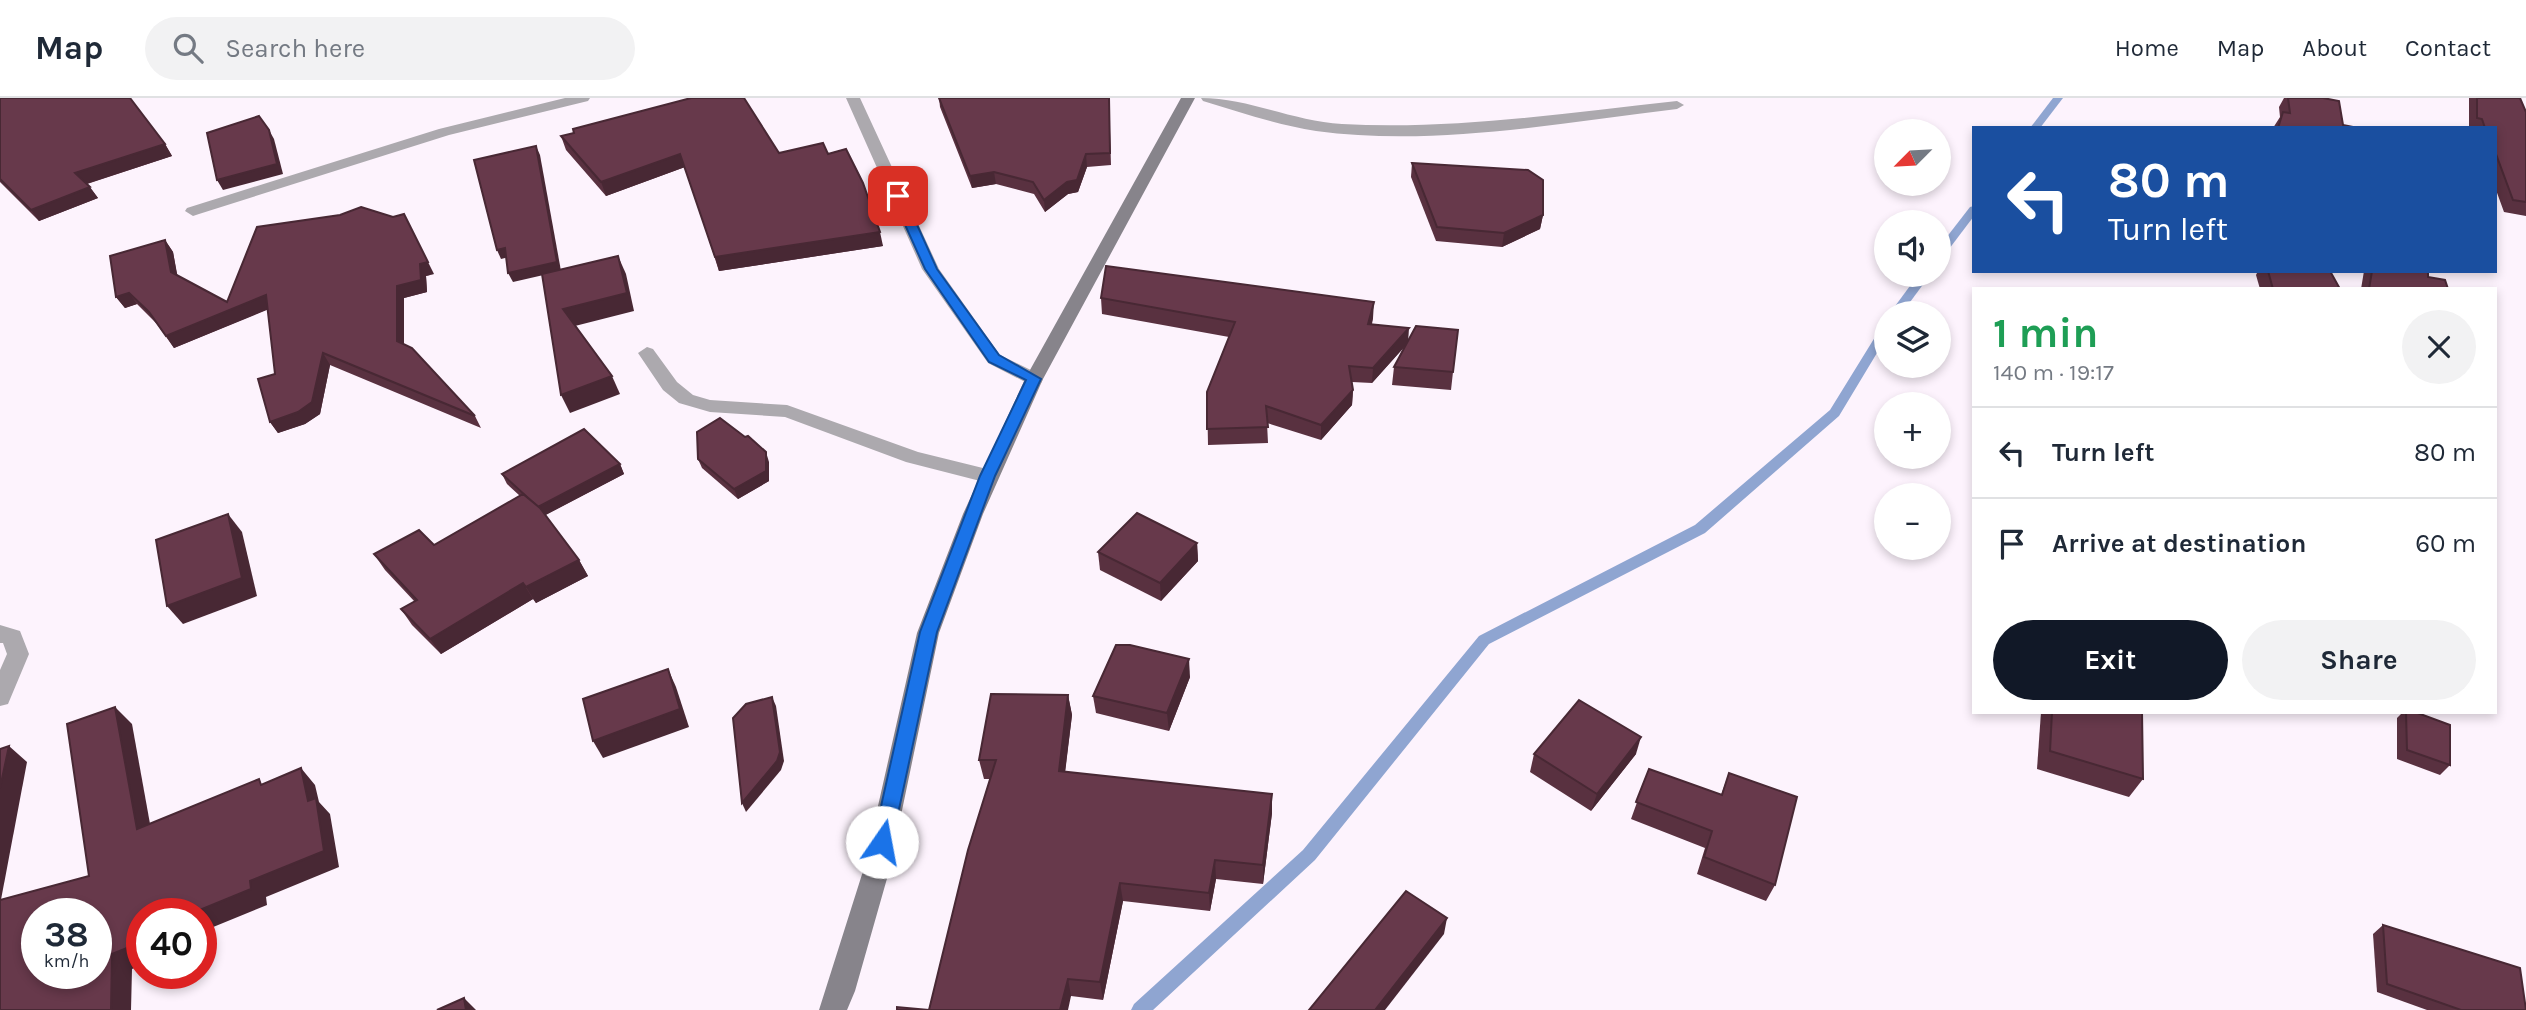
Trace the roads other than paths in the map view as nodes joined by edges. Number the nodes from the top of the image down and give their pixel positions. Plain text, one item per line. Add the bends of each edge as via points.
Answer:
1 (583, 98) edge
2 (853, 98) edge
3 (1188, 98) edge
4 (1208, 98) edge
5 (1676, 105) dead end
6 (193, 211) dead end
7 (647, 353) dead end
8 (1034, 379) junction
9 (988, 476) junction
10 (0, 634) edge
11 (0, 697) edge
12 (833, 1010) edge

1 - 6 street via 444,132
2 - 8 street via 931,269 994,359
3 - 8 street
4 - 5 street via 1290,122 1437,131
7 - 9 street via 670,386 686,399 710,407 787,411 913,457
8 - 9 street
9 - 12 street via 928,632 877,868
10 - 11 street via 12,637 18,654

